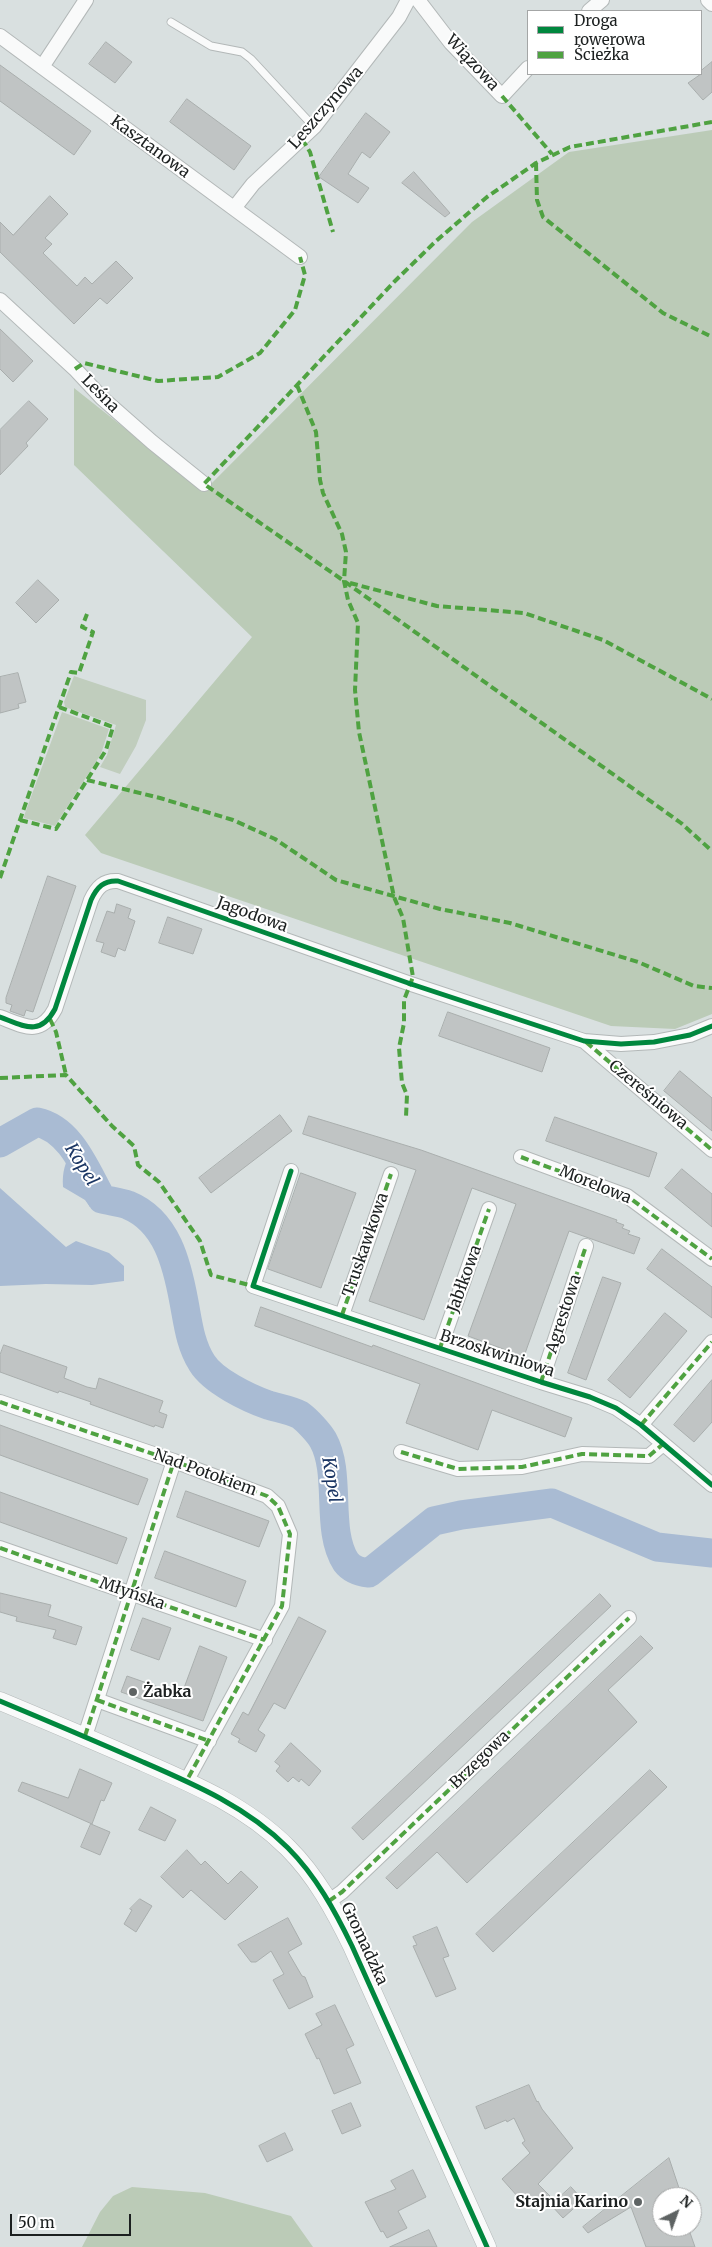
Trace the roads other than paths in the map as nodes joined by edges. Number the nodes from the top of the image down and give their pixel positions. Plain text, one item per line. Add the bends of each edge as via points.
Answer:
1 (86, 0) edge
2 (408, 0) edge
3 (418, 0) edge
4 (602, 0) edge
5 (708, 0) edge
6 (712, 4) edge
7 (590, 10) edge
8 (172, 22) dead end
9 (0, 36) edge
10 (42, 67) junction
11 (527, 69) edge
12 (314, 127) junction
13 (235, 207) junction
14 (300, 257) dead end
15 (0, 300) edge
16 (204, 484) dead end
17 (0, 1017) edge
18 (712, 1026) edge
19 (584, 1041) junction
20 (712, 1150) edge
21 (520, 1156) dead end
22 (291, 1171) dead end
23 (391, 1174) dead end
24 (489, 1209) dead end
25 (586, 1246) dead end
26 (712, 1259) edge
27 (342, 1315) junction
28 (712, 1342) edge
29 (440, 1348) junction
30 (541, 1382) junction
31 (0, 1402) edge
32 (641, 1425) junction
33 (663, 1444) junction
34 (401, 1452) dead end
35 (174, 1461) junction
36 (712, 1485) edge
37 (0, 1548) edge
38 (130, 1593) junction
39 (629, 1618) dead end
40 (265, 1640) junction
41 (98, 1700) junction
42 (0, 1701) edge
43 (85, 1736) junction
44 (208, 1741) junction
45 (187, 1780) junction
46 (329, 1901) junction
47 (487, 2247) edge

1 - 10 street
2 - 12 street, Leszczynowa via 400,17
3 - 11 street, Wiązowa via 451,43 502,96
4 - 7 street
5 - 6 street
8 - 12 lane via 211,46 242,52
9 - 10 street, Kasztanowa
10 - 13 street, Kasztanowa
12 - 13 street, Leszczynowa via 252,184
13 - 14 street, Kasztanowa
15 - 16 street, Leśna via 152,442
17 - 19 street, Jagodowa via 33,1027 50,1019 95,892 109,880
18 - 19 street via 690,1035 654,1042
19 - 20 street, Czereśniowa
21 - 26 street, Morelowa via 628,1196
22 - 27 street, Brzoskwiniowa via 253,1286
23 - 27 street, Truskawkowa
24 - 29 street, Jabłkowa
25 - 30 street, Agrestowa
27 - 29 street, Brzoskwiniowa
28 - 32 street
29 - 30 street, Brzoskwiniowa
30 - 32 street, Brzoskwiniowa via 616,1408
31 - 35 street, Nad Potokiem
32 - 33 street, Brzoskwiniowa
33 - 34 street via 649,1456 582,1454 522,1467 458,1468
33 - 36 street, Brzoskwiniowa
35 - 38 street
35 - 40 street, Nad Potokiem via 267,1496 284,1517 290,1534 282,1606
37 - 38 street, Młyńska
38 - 40 street, Młyńska
38 - 41 street
39 - 46 street, Brzegowa
40 - 44 street, Nad Potokiem
41 - 43 street
41 - 44 street
42 - 43 street, Gromadzka
43 - 45 street, Gromadzka
44 - 45 street, Nad Potokiem
45 - 46 street, Gromadzka via 228,1801 273,1834 297,1858
46 - 47 street, Gromadzka

